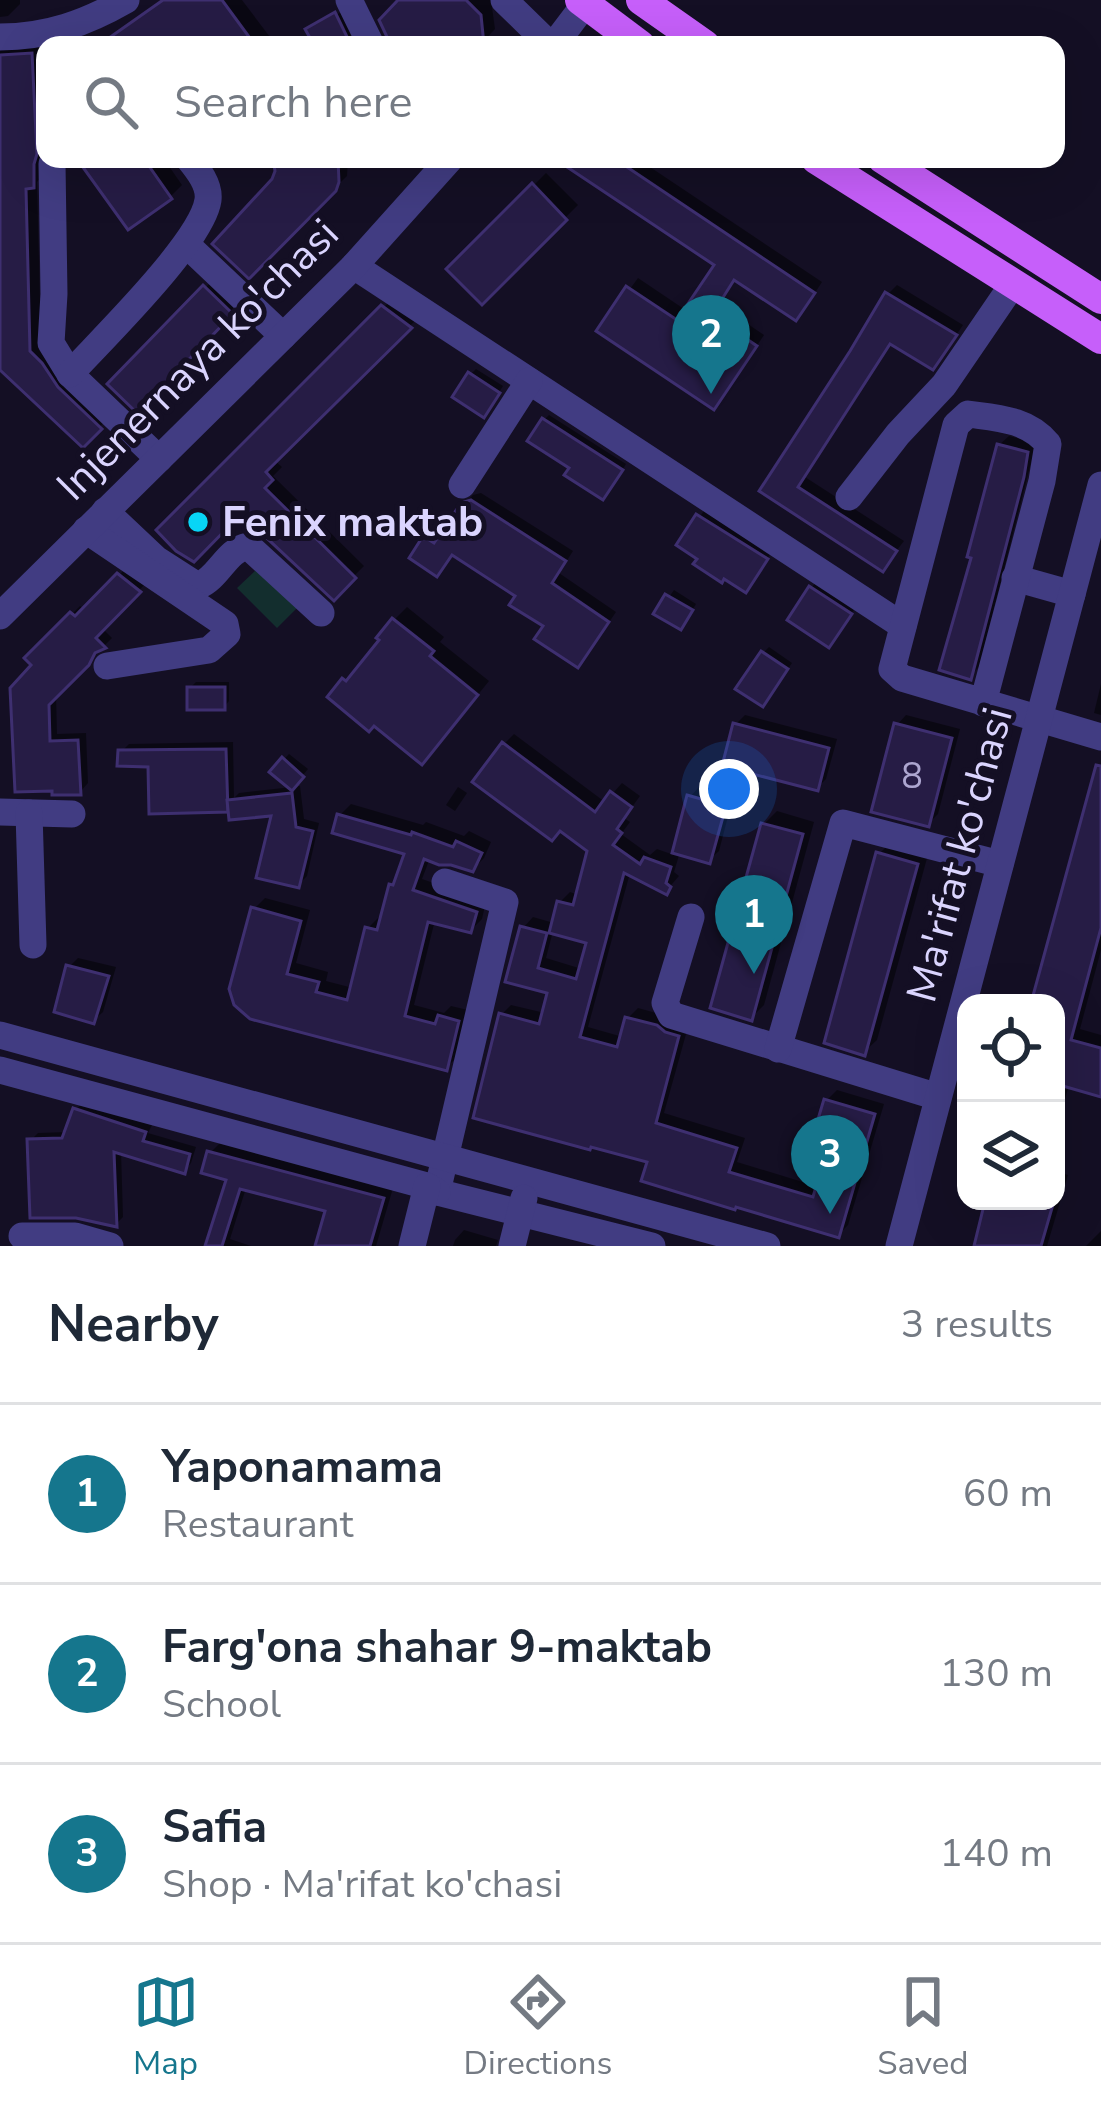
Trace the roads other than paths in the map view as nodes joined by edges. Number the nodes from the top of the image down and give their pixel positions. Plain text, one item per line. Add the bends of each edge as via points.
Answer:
1 (126, 0) edge
2 (349, 0) edge
3 (504, 0) edge
4 (641, 0) edge
5 (584, 2) edge
6 (367, 36) edge
7 (542, 36) edge
8 (559, 36) edge
9 (628, 36) edge
10 (692, 36) edge
11 (0, 37) edge
12 (52, 168) edge
13 (196, 168) edge
14 (442, 168) edge
15 (830, 168) edge
16 (897, 168) edge
17 (187, 244) junction
18 (354, 266) junction
19 (1013, 284) junction
20 (1101, 298) edge
21 (283, 336) junction
22 (1101, 339) edge
23 (70, 374) junction
24 (529, 381) junction
25 (159, 459) junction
26 (462, 485) dead end
27 (1101, 485) edge
28 (849, 497) dead end
29 (96, 521) junction
30 (1015, 578) junction
31 (1082, 591) edge
32 (321, 614) dead end
33 (0, 616) edge
34 (903, 626) junction
35 (107, 666) dead end
36 (982, 704) junction
37 (1040, 720) junction
38 (1101, 737) edge
39 (0, 812) edge
40 (29, 813) junction
41 (72, 814) dead end
42 (1000, 864) junction
43 (445, 882) dead end
44 (692, 917) dead end
45 (33, 945) dead end
46 (0, 1035) edge
47 (778, 1049) junction
48 (0, 1070) edge
49 (938, 1097) junction
50 (446, 1158) junction
51 (528, 1180) junction
52 (432, 1189) junction
53 (520, 1213) junction
54 (700, 1237) edge
55 (15, 1238) edge
56 (110, 1246) edge
57 (412, 1246) edge
58 (512, 1246) edge
59 (652, 1246) edge
60 (767, 1246) edge
61 (899, 1246) edge

1 - 11 street via 54,32
2 - 6 street
3 - 7 street
4 - 10 main road
5 - 8 street
5 - 9 main road
12 - 23 street via 51,343
13 - 17 street via 208,199
14 - 18 street, Injenernaya ko'chasi
15 - 19 main road
16 - 20 main road
17 - 21 street
17 - 23 street
18 - 21 street, Injenernaya ko'chasi
18 - 24 street
19 - 22 main road
19 - 28 street via 944,385
21 - 25 street, Injenernaya ko'chasi
23 - 25 street
24 - 26 street
24 - 34 street
25 - 29 street, Injenernaya ko'chasi
27 - 31 street, Ma'rifat ko'chasi
29 - 32 street via 198,586 248,545
29 - 33 street, Injenernaya ko'chasi
29 - 35 street via 225,624 227,634 209,650
30 - 31 street
30 - 34 street via 1048,443 1011,420 968,414 956,425
30 - 36 street
31 - 37 street, Ma'rifat ko'chasi
34 - 36 street via 892,669
36 - 37 street
37 - 38 street
37 - 42 street, Ma'rifat ko'chasi
39 - 40 street
40 - 41 street
40 - 45 street
42 - 47 street via 843,824
42 - 49 street, Ma'rifat ko'chasi
43 - 50 street via 505,902
44 - 47 street via 665,1003 671,1015
46 - 50 street
47 - 49 street
48 - 52 street
49 - 61 street, Ma'rifat ko'chasi
50 - 51 street
50 - 52 street
51 - 53 street
51 - 54 street
52 - 53 street
52 - 57 street
53 - 58 street
53 - 59 street
54 - 60 street
55 - 56 street via 75,1236

